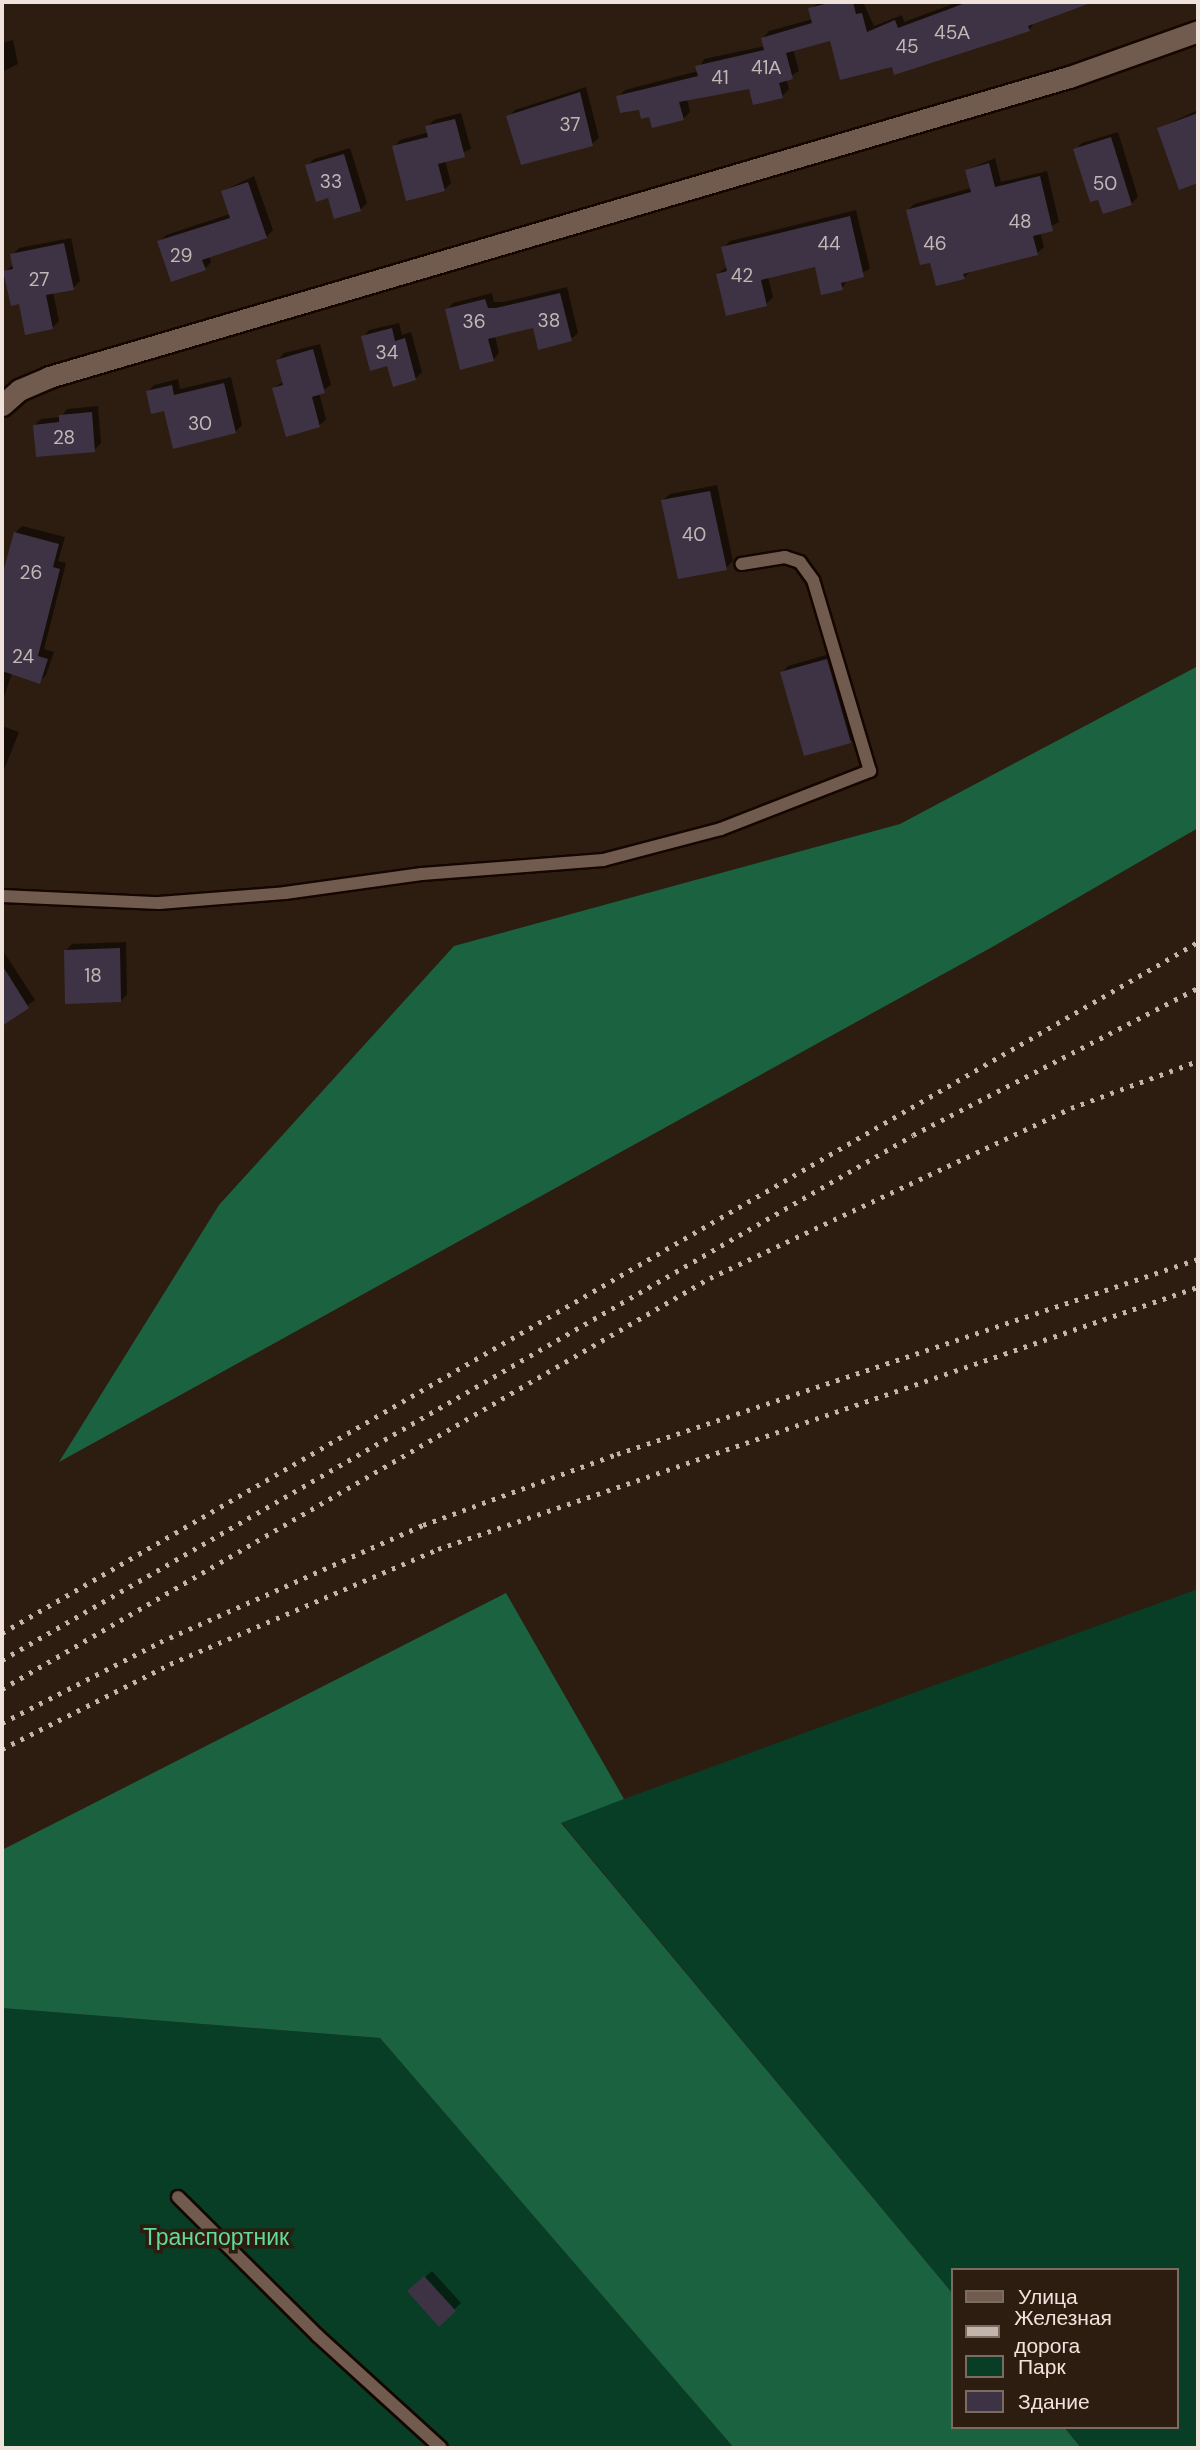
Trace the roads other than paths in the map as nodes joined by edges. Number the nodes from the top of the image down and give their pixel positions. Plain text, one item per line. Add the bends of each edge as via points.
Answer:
1 (1198, 31) edge
2 (2, 405) edge
3 (742, 565) dead end
4 (2, 896) edge
5 (178, 2197) dead end
6 (441, 2448) edge

1 - 2 street via 1069,77 49,377 19,390
3 - 4 lane via 785,558 800,562 813,580 870,771 721,829 603,860 422,874 285,893 159,903
5 - 6 lane via 317,2336

